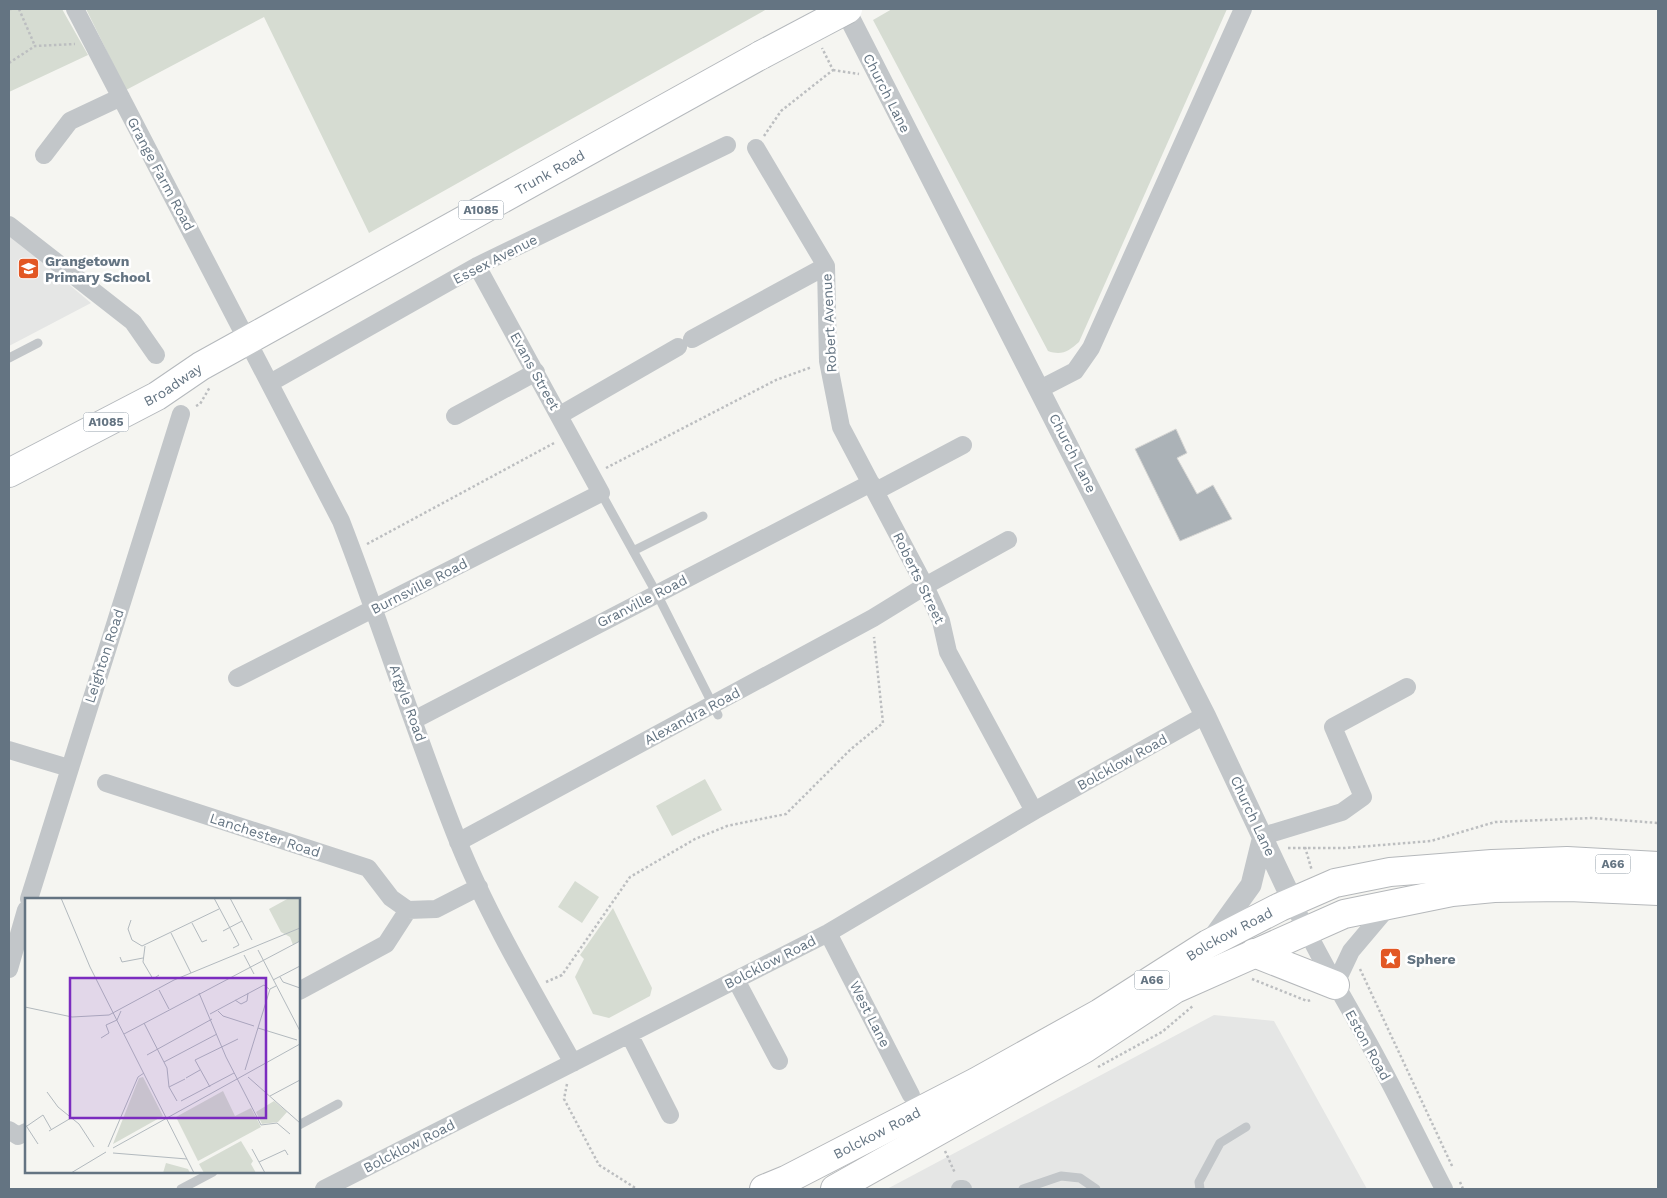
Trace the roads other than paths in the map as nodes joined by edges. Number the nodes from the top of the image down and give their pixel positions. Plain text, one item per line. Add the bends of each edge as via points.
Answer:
1 (75, 9) edge
2 (846, 9) edge
3 (1242, 9) edge
4 (121, 97) junction
5 (727, 145) dead end
6 (756, 148) road end
7 (44, 155) dead end
8 (9, 225) edge
9 (477, 266) junction
10 (826, 266) junction
11 (248, 340) junction
12 (38, 343) dead end
13 (156, 355) dead end
14 (9, 358) edge
15 (201, 366) junction
16 (536, 372) junction
17 (270, 383) junction
18 (1040, 389) junction
19 (181, 414) dead end
20 (560, 415) junction
21 (454, 416) dead end
22 (841, 427) joint
23 (963, 445) dead end
24 (9, 460) edge
25 (9, 473) edge
26 (873, 487) junction
27 (601, 493) junction
28 (703, 516) dead end
29 (1008, 540) dead end
30 (633, 551) junction
31 (924, 586) junction
32 (657, 594) junction
33 (375, 608) junction
34 (237, 678) dead end
35 (1407, 687) dead end
36 (716, 709) junction
37 (1206, 715) junction
38 (414, 720) junction
39 (9, 750) edge
40 (69, 768) junction
41 (106, 783) dead end
42 (1034, 811) junction
43 (1263, 836) junction
44 (458, 842) junction
45 (1658, 866) edge
46 (479, 887) junction
47 (1658, 891) edge
48 (30, 898) edge
49 (1293, 902) junction
50 (1389, 905) junction
51 (408, 910) junction
52 (25, 913) edge
53 (1305, 930) junction
54 (828, 933) junction
55 (1208, 944) junction
56 (1254, 953) junction
57 (9, 969) edge
58 (736, 980) junction
59 (1335, 985) junction
60 (300, 990) edge
61 (629, 1034) junction
62 (779, 1061) dead end
63 (566, 1066) junction
64 (911, 1094) dead end
65 (338, 1104) dead end
66 (670, 1115) dead end
67 (300, 1124) edge
68 (1246, 1127) dead end
69 (9, 1130) edge
70 (25, 1132) edge
71 (211, 1173) edge
72 (350, 1183) edge
73 (181, 1189) edge
74 (324, 1189) edge
75 (764, 1189) edge
76 (835, 1189) edge
77 (1023, 1189) edge
78 (1096, 1189) edge
79 (1200, 1189) edge
80 (1444, 1189) edge

1 - 4 street, Grange Farm Road
2 - 11 main road, Trunk Road / A1085, bridge
2 - 18 street, Church Lane
3 - 18 street via 1091,348 1075,371
4 - 7 street via 70,121
4 - 11 street, Grange Farm Road
5 - 9 street, Essex Avenue
6 - 10 street, Robert Avenue
8 - 13 street via 133,322
9 - 16 street, Evans Street
9 - 17 street, Essex Avenue
10 - 20 street
10 - 22 street, Robert Avenue via 828,361
11 - 15 main road, Trunk Road / A1085
11 - 17 street, Argyle Road
12 - 14 lane
15 - 24 main road, Broadway / A1085 via 150,386
15 - 25 main road, Broadway / A1085 via 157,396
16 - 20 street, Evans Street
16 - 21 street
17 - 33 street, Argyle Road via 341,521
18 - 37 street, Church Lane
19 - 40 street, Leighton Road
20 - 27 street, Evans Street
22 - 26 street, Roberts Street
23 - 26 street, Granville Road
26 - 31 street, Roberts Street
26 - 32 street, Granville Road
27 - 30 lane
27 - 33 street, Burnsville Road
28 - 30 lane
29 - 31 street, Alexandra Road
30 - 32 lane
31 - 36 street, Alexandra Road
31 - 42 street, Roberts Street via 941,621 948,652
32 - 36 lane
32 - 38 street, Granville Road
33 - 34 street, Burnsville Road
33 - 38 street, Argyle Road
35 - 43 street via 1333,727 1363,797 1342,812
36 - 44 street, Alexandra Road
37 - 42 street, Bolcklow Road
37 - 43 street, Church Lane
38 - 44 street, Argyle Road
39 - 40 street
40 - 48 street, Leighton Road
41 - 51 street, Lanchester Road via 368,868 391,898
42 - 54 street, Bolcklow Road
43 - 49 street, Church Lane
43 - 55 street via 1250,885
44 - 46 street, Argyle Road
45 - 49 main road, Bolckow Road / A66 via 1567,861 1390,872 1335,883
46 - 51 street via 436,909
46 - 63 street, Argyle Road via 532,988
47 - 50 main road, A66 via 1494,888 1452,892
49 - 53 street, Eston Road
49 - 55 main road, Bolckow Road / A66
50 - 53 main road, A66 via 1344,914
50 - 59 street via 1351,951
51 - 60 street via 386,944
52 - 57 street
53 - 56 main road, A66
53 - 59 street, Eston Road
54 - 58 street, Bolcklow Road
54 - 64 street, West Lane
55 - 75 main road, Bolckow Road / A66 via 1100,1012 976,1082
56 - 59 main road
56 - 76 main road, Bolckow Road / A66 via 1175,989 1084,1049
58 - 61 street, Bolcklow Road
58 - 62 street
59 - 80 street, Eston Road via 1363,1032
61 - 63 street, Bolcklow Road
61 - 66 street
63 - 72 street, Bolcklow Road
65 - 67 lane
68 - 79 lane via 1220,1143 1199,1182
69 - 70 street via 18,1136
71 - 73 lane
72 - 74 street, Bolcklow Road
77 - 78 lane via 1062,1176 1080,1178

